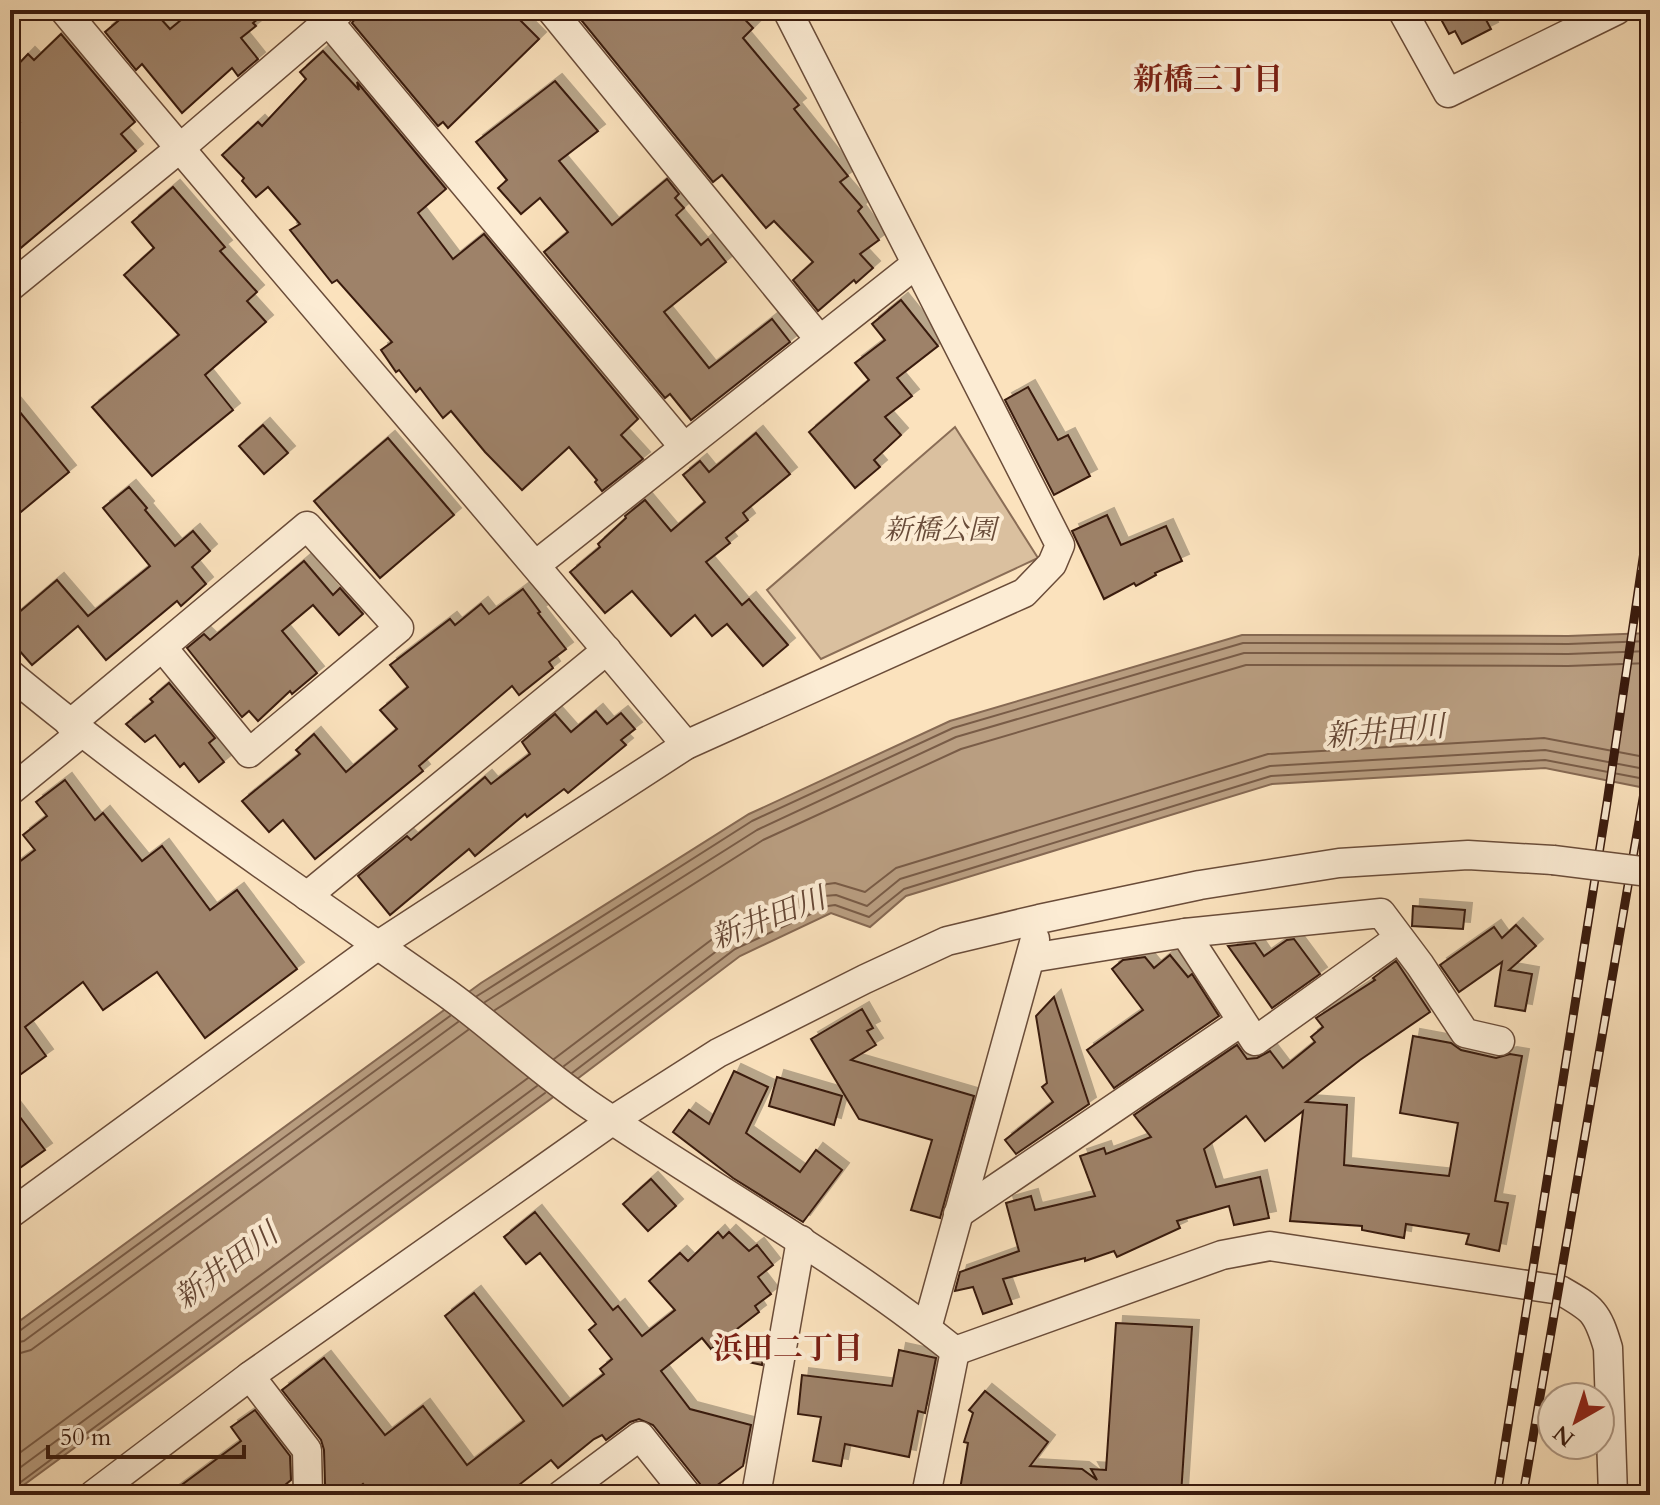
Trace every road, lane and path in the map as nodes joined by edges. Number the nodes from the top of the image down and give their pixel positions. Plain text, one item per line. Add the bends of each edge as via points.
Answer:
1 (64, 10) edge
2 (551, 10) edge
3 (787, 10) edge
4 (1402, 10) edge
5 (1617, 10) edge
6 (329, 14) edge
7 (179, 149) junction
8 (916, 264) junction
9 (10, 287) edge
10 (820, 340) junction
11 (684, 447) junction
12 (537, 564) junction
13 (163, 648) junction
14 (607, 650) junction
15 (10, 674) edge
16 (76, 728) junction
17 (686, 745) junction
18 (10, 791) edge
19 (1649, 872) edge
20 (307, 896) junction
21 (1039, 919) junction
22 (1185, 933) junction
23 (1399, 938) junction
24 (377, 946) junction
25 (1031, 958) junction
26 (1241, 1022) junction
27 (1500, 1041) dead end
28 (613, 1120) junction
29 (10, 1214) edge
30 (958, 1214) junction
31 (801, 1240) junction
32 (927, 1328) junction
33 (955, 1351) junction
34 (250, 1376) junction
35 (93, 1495) edge
36 (308, 1495) edge
37 (561, 1495) edge
38 (687, 1495) edge
39 (756, 1495) edge
40 (926, 1495) edge
41 (1613, 1495) edge

1 - 7 street
2 - 10 street
3 - 8 street
4 - 5 street via 1448,93
6 - 7 street
6 - 11 street
7 - 9 street
7 - 12 street
8 - 10 street
8 - 17 street via 1060,545 1052,564 1024,593
10 - 11 street
11 - 12 street
12 - 14 street
13 - 13 street via 307,526 399,628 249,753
13 - 16 street
14 - 17 street
14 - 20 street
15 - 16 street
16 - 18 street
16 - 20 street
17 - 24 street
19 - 21 street, bridge via 1468,855 1339,863
20 - 24 street
21 - 25 street
21 - 28 street via 947,941 865,979 718,1053
22 - 23 street via 1381,913
22 - 25 street
22 - 26 street
23 - 26 street via 1255,1041
23 - 27 street via 1465,1033
24 - 28 street
24 - 29 street
25 - 30 street
26 - 30 street
28 - 31 street
28 - 34 street
30 - 32 street
31 - 32 street
31 - 39 street
32 - 33 street
33 - 40 street
33 - 41 street via 1222,1255 1270,1246 1560,1290 1591,1308 1608,1348
34 - 35 street
34 - 36 street via 307,1450
37 - 38 street via 640,1436

